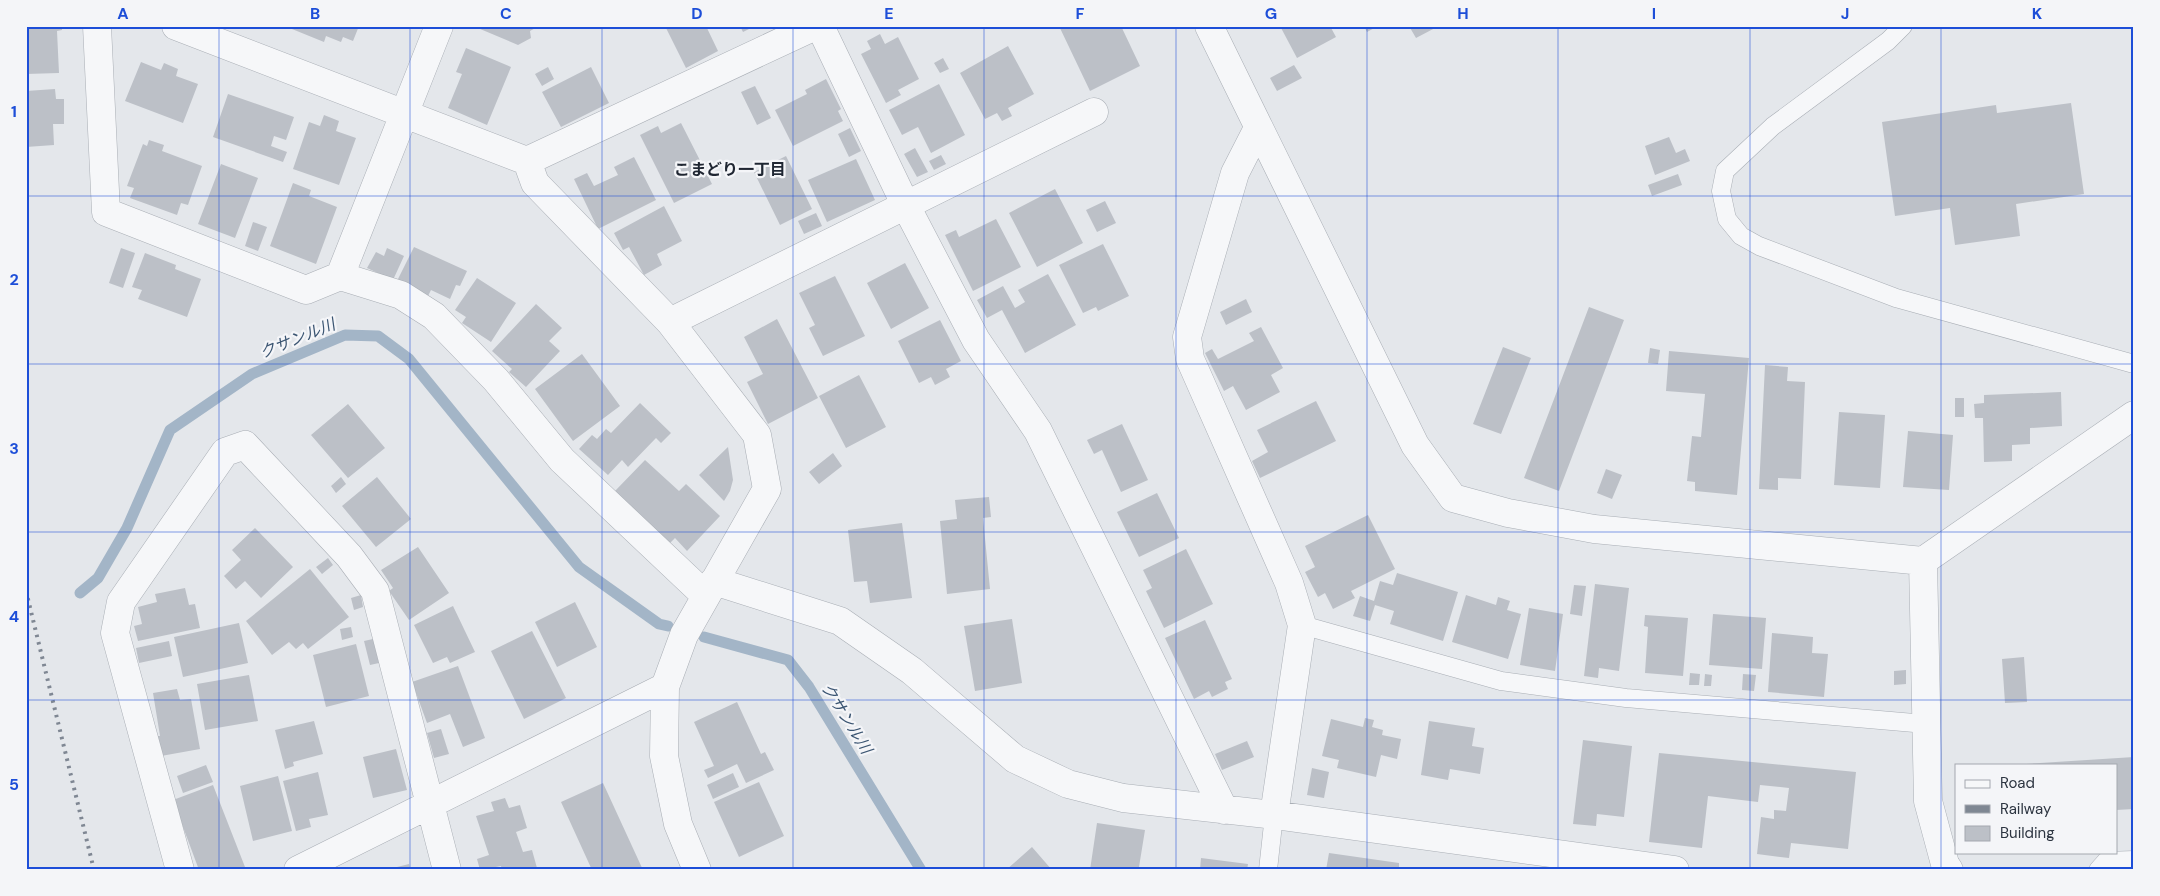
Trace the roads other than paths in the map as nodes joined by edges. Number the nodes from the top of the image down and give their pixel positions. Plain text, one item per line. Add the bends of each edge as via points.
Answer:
1 (97, 26) edge
2 (176, 26) edge
3 (439, 26) edge
4 (814, 26) edge
5 (820, 26) edge
6 (1209, 26) edge
7 (1903, 26) edge
8 (1094, 112) dead end
9 (403, 113) junction
10 (1258, 128) junction
11 (527, 161) junction
12 (906, 206) junction
13 (340, 276) junction
14 (670, 322) junction
15 (2134, 364) edge
16 (2134, 415) edge
17 (1922, 561) junction
18 (710, 588) junction
19 (1302, 625) junction
20 (665, 687) junction
21 (1926, 724) junction
22 (431, 803) junction
23 (1224, 810) junction
24 (1274, 815) junction
25 (2134, 860) edge
26 (180, 870) edge
27 (298, 870) edge
28 (447, 870) edge
29 (697, 870) edge
30 (1268, 870) edge
31 (1675, 870) edge
32 (1948, 870) edge
33 (2098, 870) edge

1 - 13 street via 106,212 306,290
2 - 9 street
3 - 9 street
4 - 11 street
5 - 12 street
6 - 10 street
7 - 15 lane via 1888,42 1773,126 1725,171 1721,191 1727,219 1741,236 1759,246 1896,298
8 - 12 street
9 - 11 street
9 - 13 street
10 - 17 street via 1415,445 1453,498 1508,513 1594,529
10 - 19 street via 1235,173 1187,337 1190,359 1289,583
11 - 14 street via 535,183
12 - 14 street
12 - 23 street via 976,340 1038,431
13 - 18 street via 401,295 434,316 496,380 562,460
14 - 18 street via 757,434 767,489
16 - 17 street
17 - 21 street
18 - 20 street via 684,634
18 - 23 street via 840,620 912,671 1015,759 1068,784 1123,798
19 - 21 lane via 1501,681 1626,698
19 - 24 street
20 - 22 street
20 - 29 street via 664,756 678,824
21 - 32 street via 1928,801
22 - 26 street via 375,592 350,556 245,446 225,452 219,460 121,602 115,632
22 - 27 street
22 - 28 street
23 - 24 street
24 - 30 lane
24 - 31 street
25 - 33 lane via 2106,861

